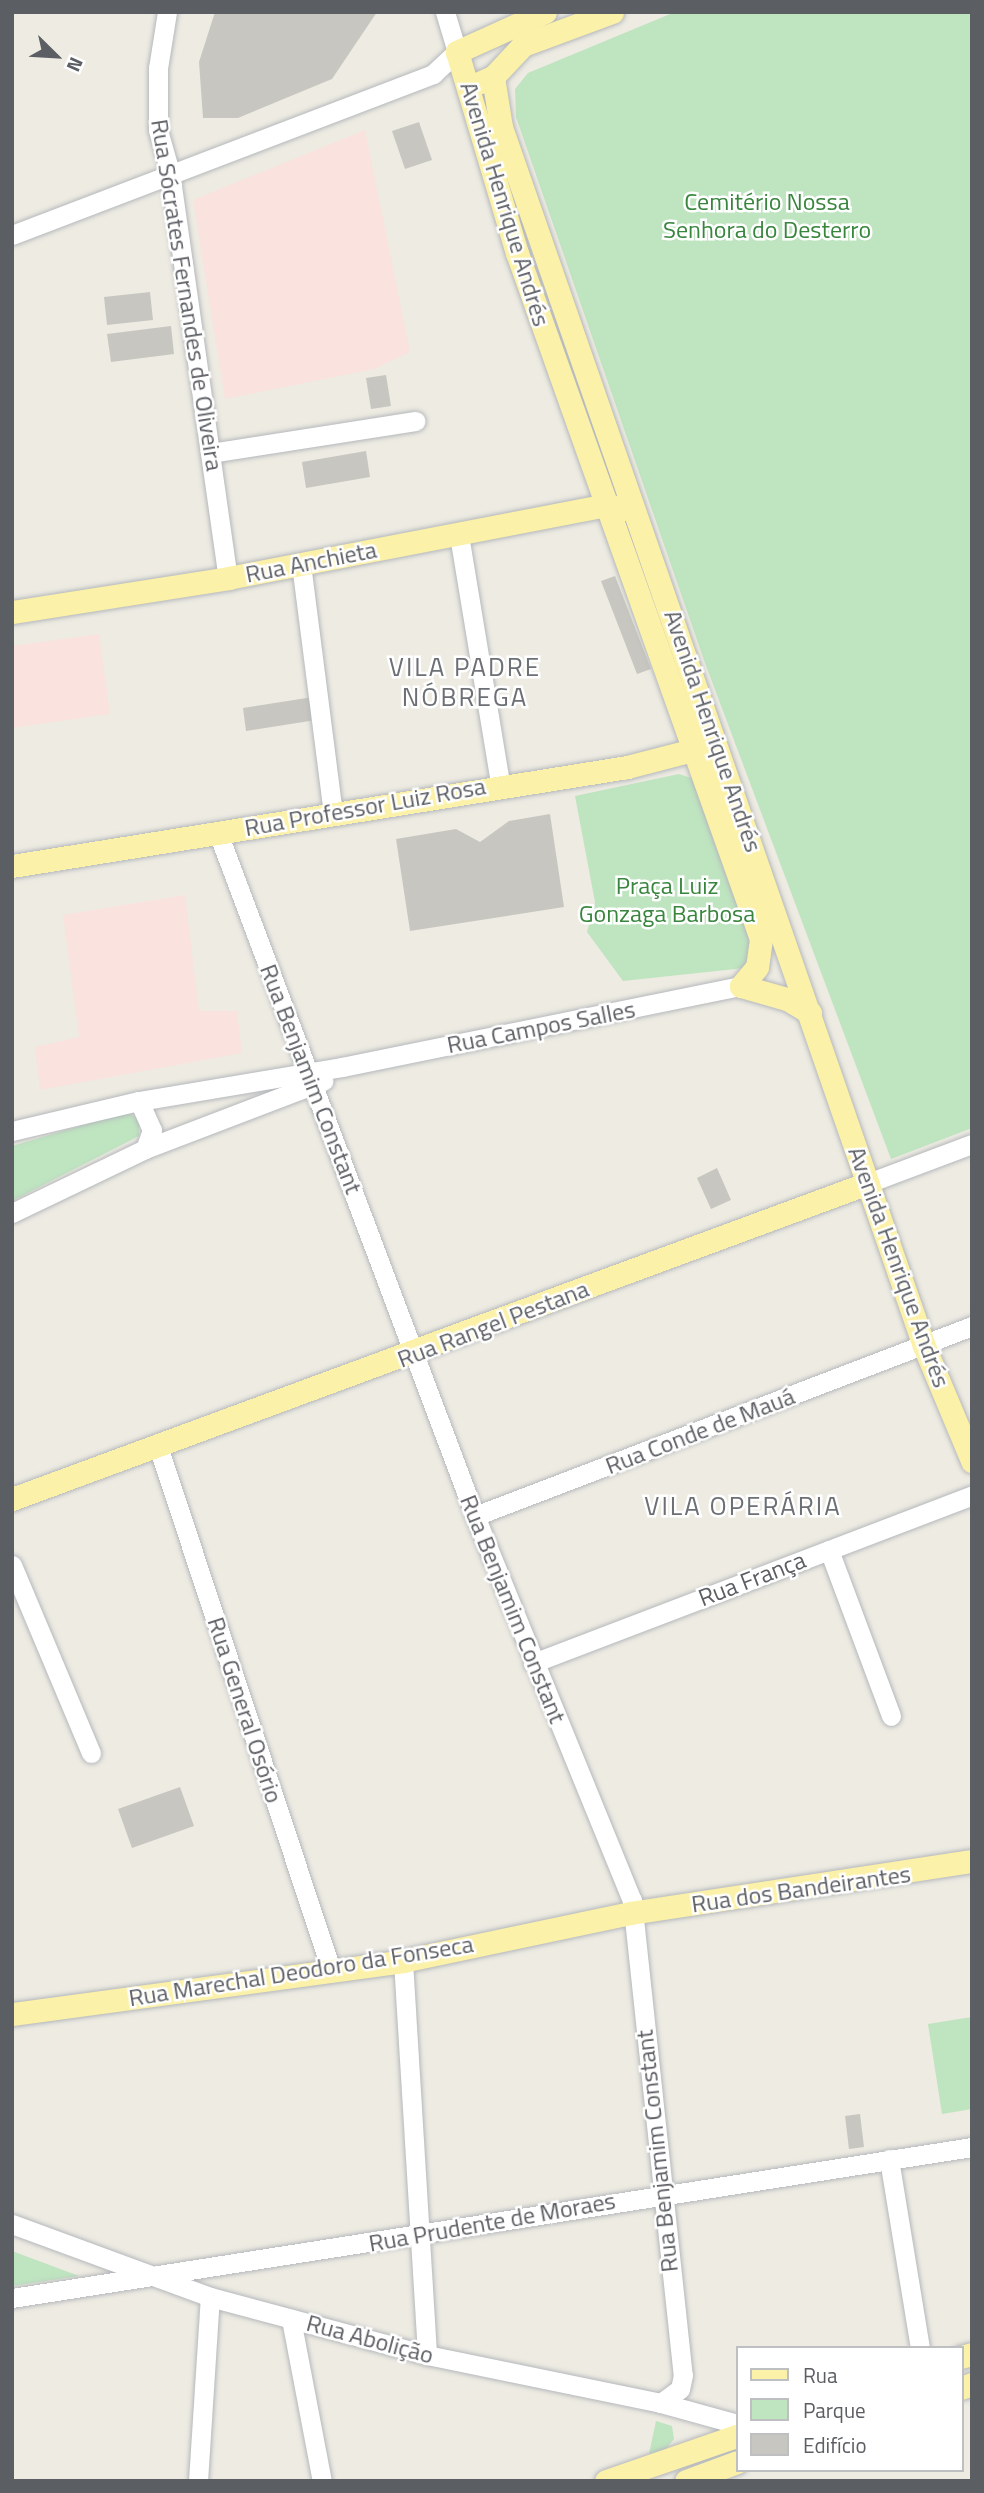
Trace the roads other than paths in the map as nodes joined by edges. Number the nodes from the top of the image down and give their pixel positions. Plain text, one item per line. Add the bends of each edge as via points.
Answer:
1 (167, 12) edge
2 (444, 12) edge
3 (545, 12) edge
4 (612, 12) edge
5 (457, 52) junction
6 (433, 74) junction
7 (494, 77) junction
8 (469, 87) junction
9 (170, 172) junction
10 (12, 235) edge
11 (540, 237) junction
12 (517, 253) junction
13 (416, 421) dead end
14 (211, 453) junction
15 (608, 505) junction
16 (459, 535) junction
17 (301, 564) junction
18 (658, 566) junction
19 (228, 578) junction
20 (12, 612) edge
21 (707, 747) junction
22 (500, 783) junction
23 (333, 813) junction
24 (218, 833) junction
25 (12, 866) edge
26 (741, 986) junction
27 (810, 1013) junction
28 (342, 1067) junction
29 (308, 1069) junction
30 (314, 1088) junction
31 (139, 1101) junction
32 (12, 1131) edge
33 (972, 1144) edge
34 (145, 1149) junction
35 (868, 1183) junction
36 (12, 1213) edge
37 (972, 1326) edge
38 (925, 1346) junction
39 (416, 1353) junction
40 (159, 1449) junction
41 (972, 1461) edge
42 (972, 1496) edge
43 (12, 1499) edge
44 (475, 1516) junction
45 (829, 1550) junction
46 (12, 1565) edge
47 (533, 1663) junction
48 (891, 1716) dead end
49 (91, 1753) dead end
50 (972, 1861) edge
51 (631, 1913) junction
52 (403, 1961) junction
53 (331, 1970) junction
54 (12, 2014) edge
55 (972, 2147) edge
56 (889, 2159) junction
57 (662, 2193) junction
58 (12, 2224) edge
59 (420, 2235) junction
60 (149, 2276) junction
61 (210, 2297) junction
62 (12, 2298) edge
63 (291, 2319) junction
64 (920, 2346) edge
65 (427, 2355) junction
66 (661, 2403) junction
67 (736, 2424) edge
68 (736, 2436) edge
69 (736, 2462) edge
70 (198, 2481) edge
71 (322, 2481) edge
72 (606, 2481) edge
73 (686, 2481) edge

1 - 9 street, Rua Sócrates Fernandes de Oliveira via 158,68 158,130
2 - 5 street, Avenida Henrique Andrés
3 - 5 main road
4 - 7 main road via 523,45
5 - 6 street
5 - 8 main road, Avenida Henrique Andrés
6 - 8 street
6 - 9 street
7 - 8 main road
7 - 11 main road, Avenida Henrique Andrés via 501,127
8 - 12 main road, Avenida Henrique Andrés
9 - 10 street
9 - 14 street, Rua Sócrates Fernandes de Oliveira
11 - 12 main road via 521,239
11 - 18 main road, Avenida Henrique Andrés
12 - 15 main road, Avenida Henrique Andrés
13 - 14 street
14 - 19 street, Rua Sócrates Fernandes de Oliveira
15 - 16 main road, Rua Anchieta
15 - 18 main road via 624,510
15 - 21 main road, Avenida Henrique Andrés
16 - 17 main road, Rua Anchieta
16 - 22 street
17 - 19 main road, Rua Anchieta
17 - 23 street
18 - 21 main road, Avenida Henrique Andrés
19 - 20 main road, Rua Anchieta
21 - 22 main road, Rua Professor Luiz Rosa
21 - 26 main road, Avenida Henrique Andrés via 761,939 757,967
21 - 27 main road, Avenida Henrique Andrés
22 - 23 main road, Rua Professor Luiz Rosa
23 - 24 main road, Rua Professor Luiz Rosa
24 - 25 main road, Rua Professor Luiz Rosa
24 - 29 street, Rua Benjamim Constant
26 - 27 main road via 787,999
26 - 28 street, Rua Campos Salles
27 - 35 main road, Avenida Henrique Andrés
28 - 29 street, Rua Campos Salles
28 - 30 street, Rua Campos Salles
29 - 30 street, Rua Benjamim Constant
29 - 31 street, Rua Campos Salles
30 - 34 street, Rua Campos Salles
30 - 39 street, Rua Benjamim Constant
31 - 32 street, Rua Campos Salles
31 - 34 street via 152,1130
33 - 35 street, Rua Rangel Pestana
34 - 36 street, Rua Campos Salles
35 - 38 main road, Avenida Henrique Andrés
35 - 39 main road, Rua Rangel Pestana
37 - 38 street, Rua Conde de Mauá
38 - 41 main road, Avenida Henrique Andrés
38 - 44 street, Rua Conde de Mauá
39 - 40 main road, Rua Rangel Pestana
39 - 44 street, Rua Benjamim Constant
40 - 43 main road, Rua Rangel Pestana
40 - 53 street, Rua General Osório
42 - 45 street, Rua França
44 - 47 street, Rua Benjamim Constant
45 - 47 street, Rua França
45 - 48 street
46 - 49 street
47 - 51 street, Rua Benjamim Constant via 632,1900
50 - 51 main road, Rua dos Bandeirantes
51 - 52 main road, Rua Marechal Deodoro da Fonseca
51 - 57 street, Rua Benjamim Constant
52 - 53 main road, Rua Marechal Deodoro da Fonseca
52 - 59 street
53 - 54 main road, Rua Marechal Deodoro da Fonseca
55 - 56 street, Rua Prudente de Moraes
56 - 57 street, Rua Prudente de Moraes
56 - 64 street
57 - 59 street, Rua Prudente de Moraes
57 - 66 street, Rua Benjamim Constant via 683,2375 680,2389
58 - 60 street, Rua Abolição
59 - 60 street, Rua Prudente de Moraes
59 - 65 street
60 - 61 street, Rua Abolição
60 - 62 street, Rua Prudente de Moraes
61 - 63 street, Rua Abolição
61 - 70 street
63 - 65 street, Rua Abolição
63 - 71 street
65 - 66 street, Rua Abolição
66 - 67 street, Rua Abolição
68 - 72 main road
69 - 73 main road

